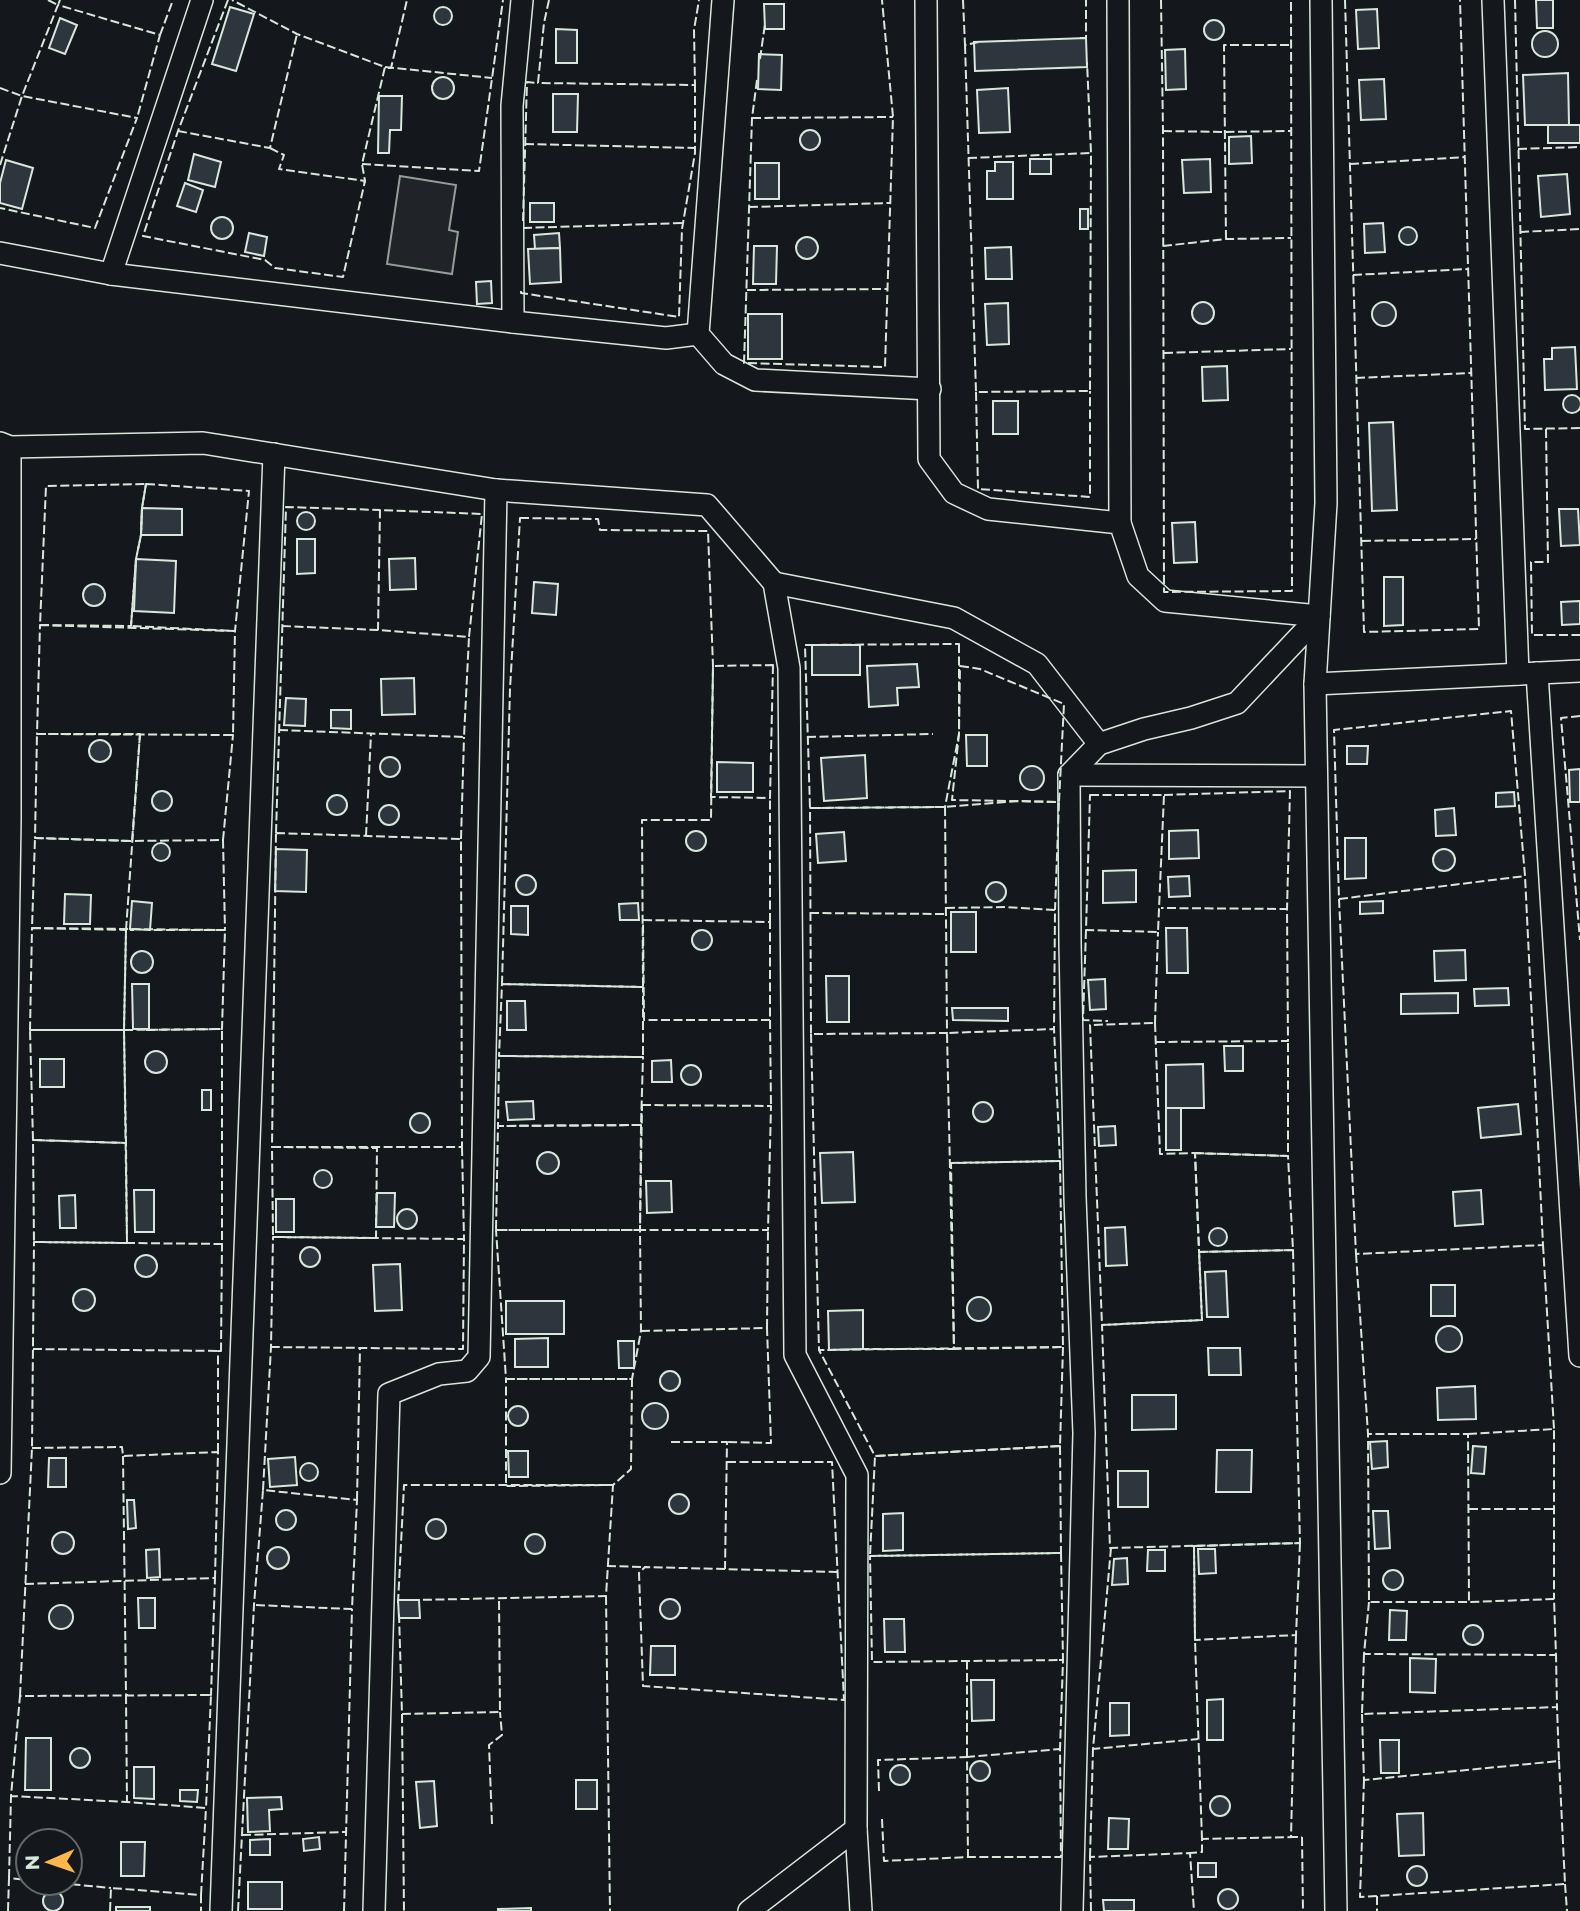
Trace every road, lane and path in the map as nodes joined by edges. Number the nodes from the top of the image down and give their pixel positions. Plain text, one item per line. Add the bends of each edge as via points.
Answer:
1 (202, 0) edge
2 (522, 0) edge
3 (723, 0) edge
4 (926, 0) edge
5 (1118, 0) edge
6 (1321, 0) edge
7 (1493, 0) edge
8 (0, 253) edge
9 (111, 274) junction
10 (513, 322) junction
11 (698, 334) junction
12 (930, 388) junction
13 (5, 445) edge
14 (274, 454) junction
15 (496, 490) junction
16 (1120, 523) junction
17 (774, 583) junction
18 (1319, 616) junction
19 (1580, 671) edge
20 (1528, 674) junction
21 (1315, 684) junction
22 (1099, 744) junction
23 (1069, 775) junction
24 (1316, 776) junction
25 (1580, 1356) edge
26 (0, 1473) edge
27 (856, 1829) junction
28 (221, 1911) edge
29 (373, 1911) edge
30 (748, 1911) edge
31 (861, 1911) edge
32 (1072, 1911) edge
33 (1336, 1911) edge

1 - 9 street
2 - 10 street via 512,106
3 - 11 street
4 - 12 street
5 - 16 street
6 - 18 street via 1326,503
7 - 20 street
8 - 9 street
9 - 10 street
10 - 11 street via 666,338
11 - 12 street via 724,364 755,380
12 - 16 street via 929,458 954,493 988,509
13 - 14 street via 202,443
13 - 26 street via 10,819
14 - 15 street
14 - 28 street
15 - 17 street via 707,505
15 - 29 street via 479,1357 467,1371 439,1374 389,1394
16 - 18 street via 1138,576 1165,601
17 - 22 street via 954,618 1037,664
17 - 27 street via 789,668 795,1354 858,1475
18 - 21 street
18 - 22 street via 1237,702
19 - 20 street
20 - 21 street
20 - 25 street
21 - 24 street
22 - 23 street
23 - 24 street
23 - 32 street via 1072,1063 1084,1433
24 - 33 street
27 - 30 street
27 - 31 street

